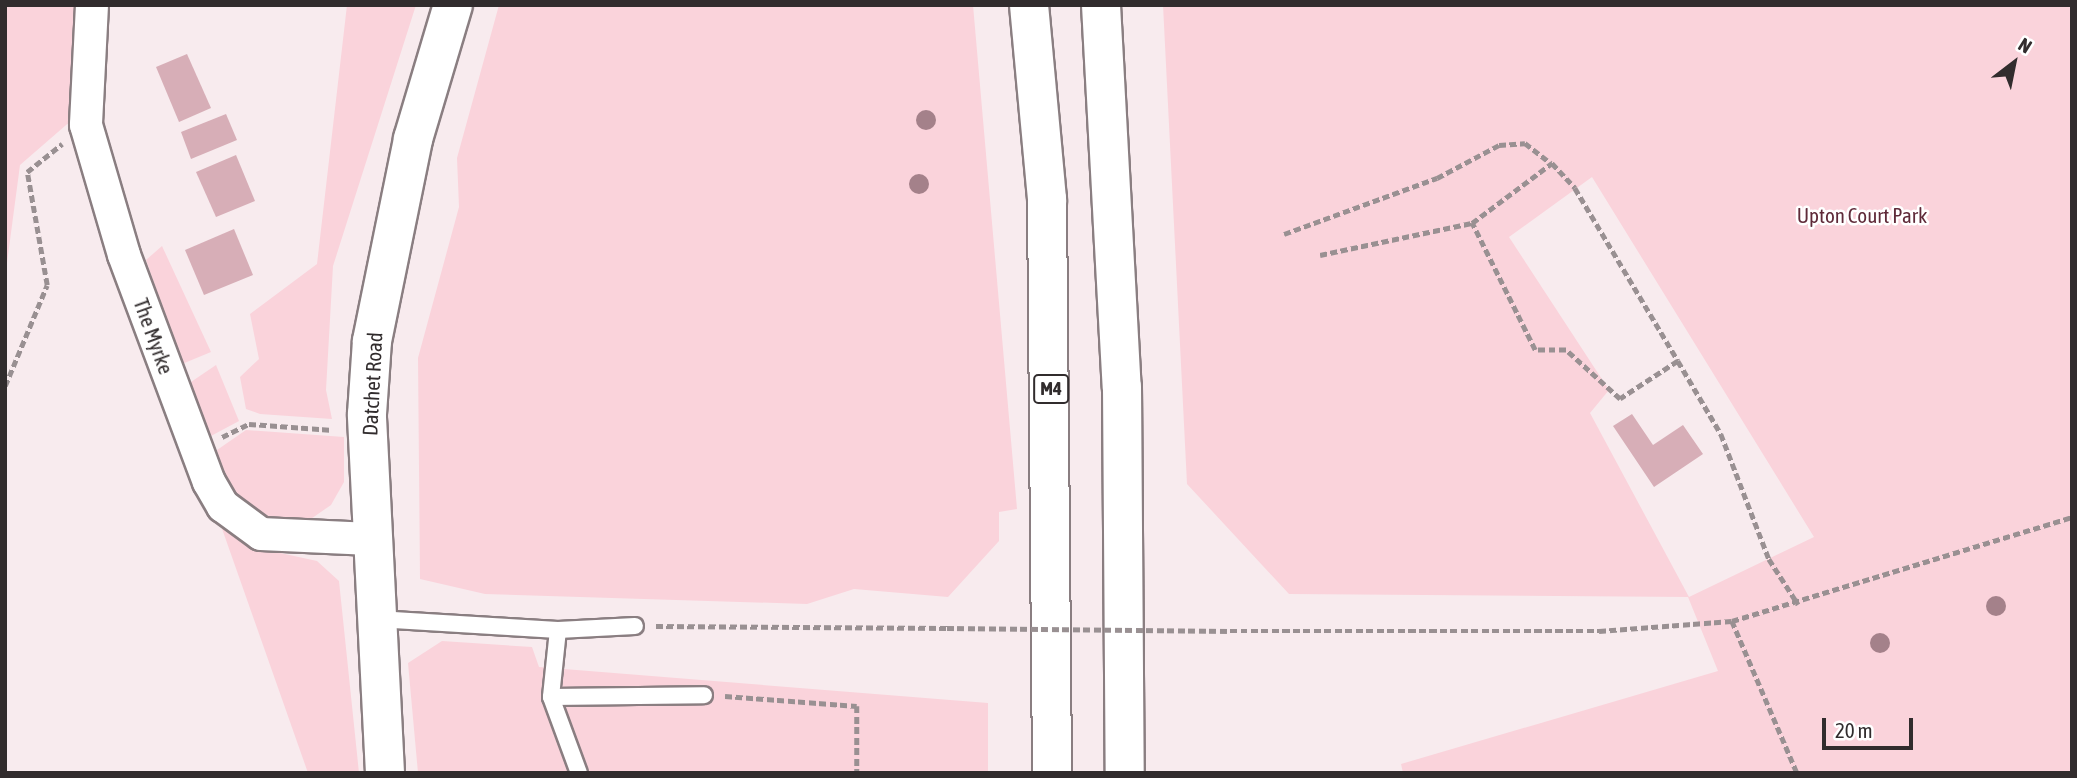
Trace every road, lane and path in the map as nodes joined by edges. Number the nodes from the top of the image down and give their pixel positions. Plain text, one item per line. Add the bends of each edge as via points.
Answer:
1 (92, 5) edge
2 (453, 5) edge
3 (1029, 5) edge
4 (1101, 5) edge
5 (86, 125) junction
6 (1552, 163) junction
7 (1472, 223) junction
8 (1284, 234) dead end
9 (1320, 255) dead end
10 (1678, 361) junction
11 (5, 386) edge
12 (341, 420) dead end
13 (196, 449) junction
14 (2072, 517) edge
15 (372, 539) junction
16 (1798, 604) junction
17 (374, 619) junction
18 (1732, 621) junction
19 (635, 626) joint
20 (558, 630) junction
21 (704, 695) joint
22 (551, 697) junction
23 (385, 773) edge
24 (579, 773) edge
25 (856, 773) edge
26 (1052, 773) edge
27 (1125, 773) edge
28 (1797, 773) edge

1 - 5 street, The Myrke
2 - 15 main road, Datchet Road via 413,139 372,341
3 - 26 main road, M4 via 1046,199
4 - 27 main road via 1122,387
5 - 11 path via 27,173 47,285
5 - 13 street, The Myrke via 124,256
6 - 7 path
6 - 8 path via 1525,143 1499,145 1437,178
6 - 10 path via 1575,188
7 - 9 path
7 - 10 path via 1535,350 1566,350 1620,399
10 - 16 path via 1721,434 1769,559
12 - 13 path via 339,430 249,424
13 - 15 street, The Myrke via 223,506 261,534
14 - 16 path
15 - 17 main road, Datchet Road
16 - 18 path
17 - 20 lane
17 - 23 main road, Datchet Road
18 - 19 path, bridge via 1599,631
18 - 28 path
19 - 20 lane
20 - 22 lane
21 - 22 lane
21 - 25 path via 857,706
22 - 24 lane

